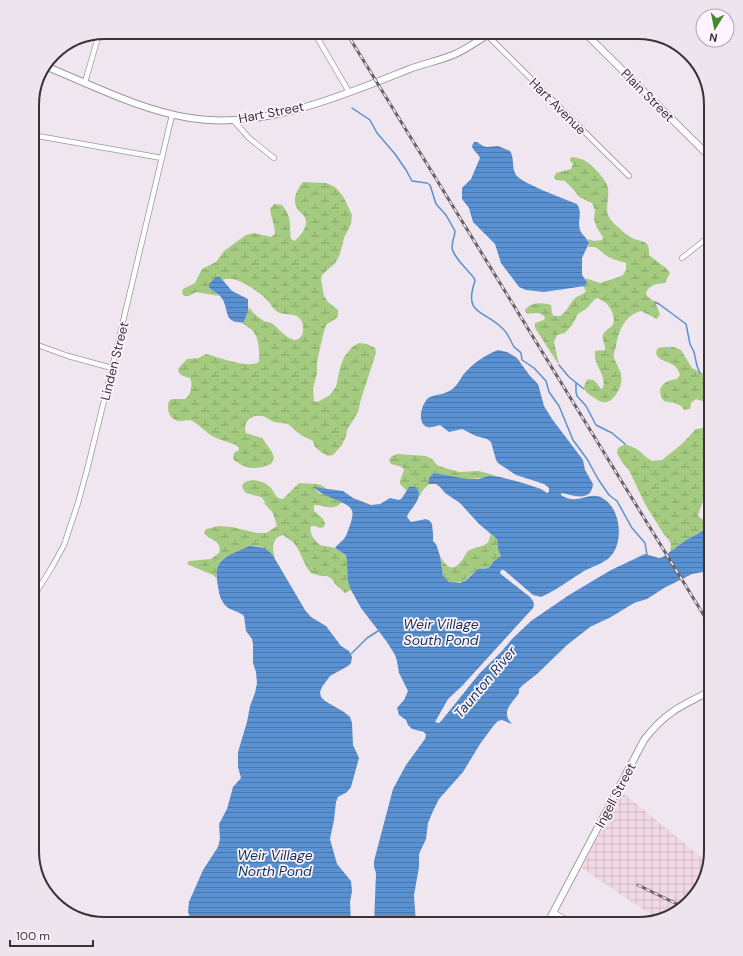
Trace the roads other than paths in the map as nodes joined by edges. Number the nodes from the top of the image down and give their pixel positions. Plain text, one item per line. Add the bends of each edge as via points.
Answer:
1 (318, 39) edge
2 (481, 39) edge
3 (495, 39) edge
4 (591, 39) edge
5 (97, 40) edge
6 (51, 68) edge
7 (85, 82) junction
8 (349, 92) junction
9 (172, 115) junction
10 (233, 120) junction
11 (39, 136) edge
12 (704, 151) edge
13 (162, 158) junction
14 (274, 158) dead end
15 (629, 176) dead end
16 (704, 241) edge
17 (682, 258) dead end
18 (39, 346) edge
19 (112, 368) junction
20 (39, 588) edge
21 (704, 694) edge
22 (553, 912) junction
23 (550, 917) edge
24 (562, 917) edge

1 - 8 street
2 - 8 main road, Hart Street via 452,55
3 - 15 street, Hart Avenue
4 - 12 main road, Plain Street
5 - 7 street
6 - 7 main road, Hart Street
7 - 9 main road, Hart Street
8 - 10 main road, Hart Street via 284,112
9 - 10 main road, Hart Street via 201,120
9 - 13 street, Linden Street
10 - 14 street via 249,138
11 - 13 street
13 - 19 street, Linden Street
16 - 17 street
18 - 19 street
19 - 20 street, Linden Street via 87,470 67,536
21 - 22 main road, Ingell Street via 672,711 644,740
22 - 23 main road, Ingell Street
22 - 24 street

